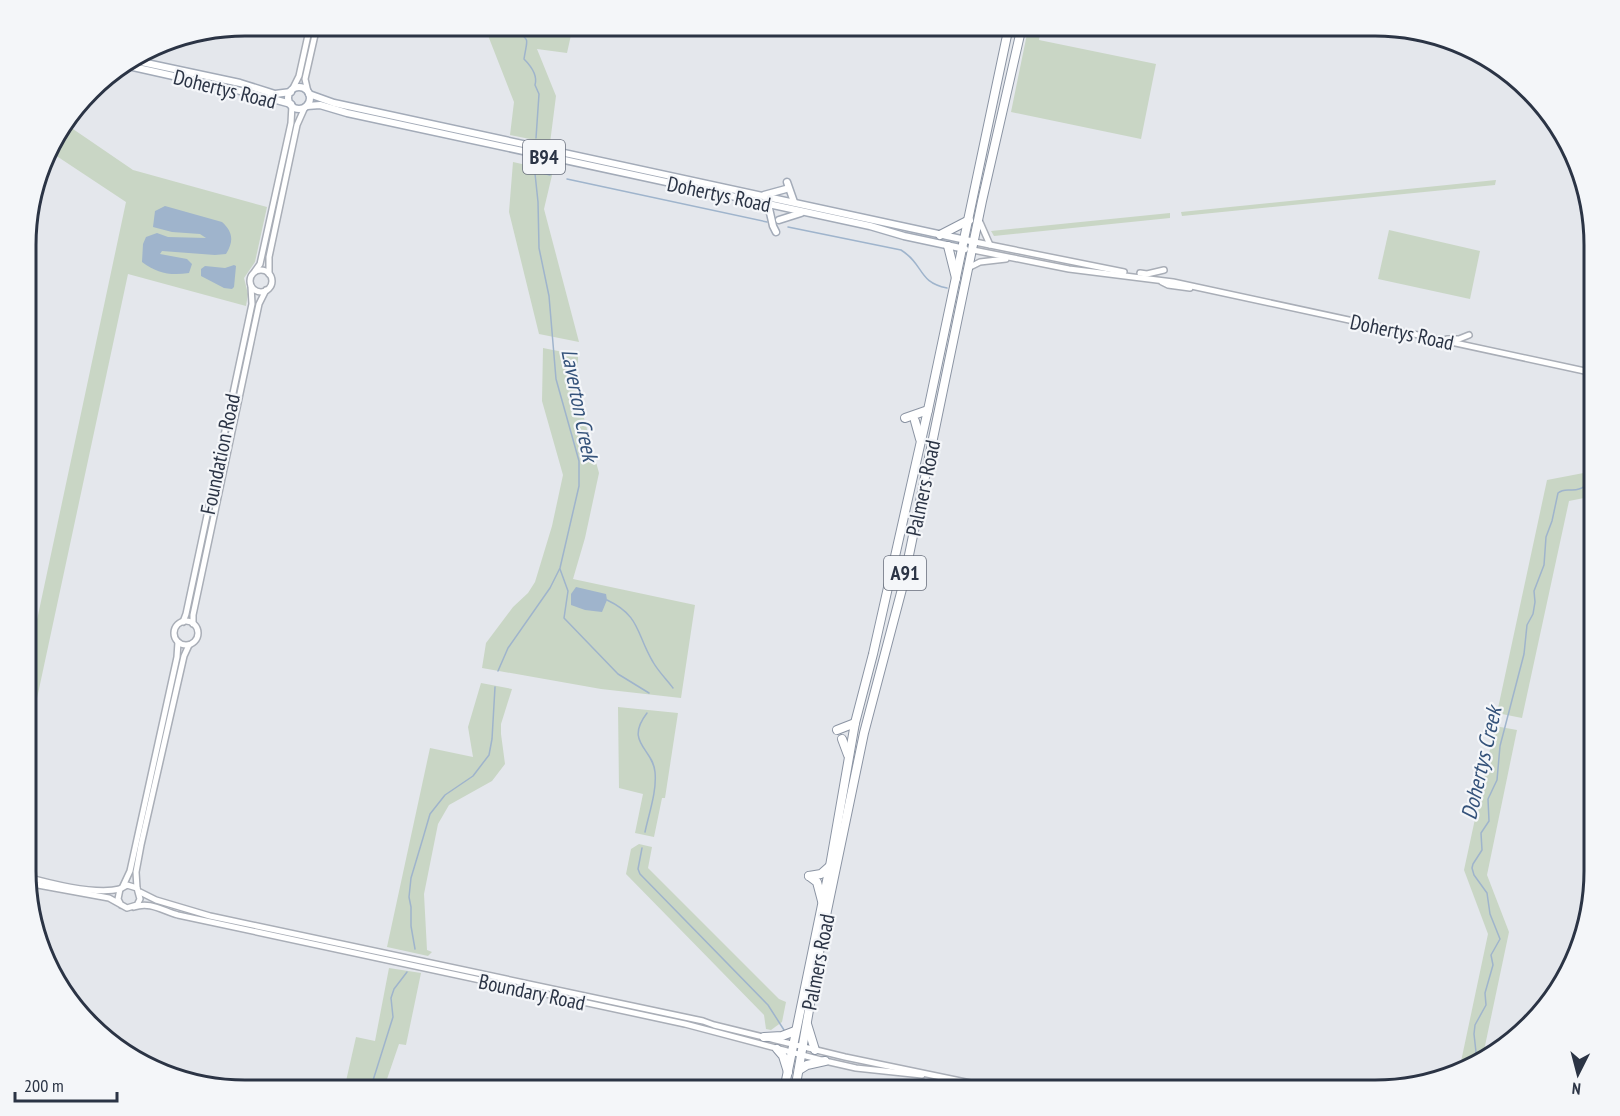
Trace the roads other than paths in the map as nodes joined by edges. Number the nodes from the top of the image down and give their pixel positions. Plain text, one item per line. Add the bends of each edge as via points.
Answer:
1 (308, 36) edge
2 (315, 36) edge
3 (1007, 36) edge
4 (1020, 36) edge
5 (143, 62) edge
6 (135, 67) edge
7 (292, 91) junction
8 (309, 93) junction
9 (291, 105) junction
10 (306, 107) junction
11 (763, 196) junction
12 (794, 202) junction
13 (768, 204) junction
14 (804, 212) junction
15 (979, 218) junction
16 (779, 220) dead end
17 (969, 220) junction
18 (268, 227) junction
19 (275, 229) junction
20 (776, 232) dead end
21 (940, 235) junction
22 (964, 244) junction
23 (990, 245) junction
24 (948, 246) junction
25 (974, 246) junction
26 (1014, 258) junction
27 (970, 267) junction
28 (1164, 270) dead end
29 (255, 271) junction
30 (1123, 271) junction
31 (269, 274) junction
32 (1134, 275) junction
33 (957, 280) junction
34 (251, 286) junction
35 (266, 290) junction
36 (1399, 331) junction
37 (1469, 335) dead end
38 (1584, 371) edge
39 (928, 410) junction
40 (905, 418) dead end
41 (915, 421) dead end
42 (921, 443) junction
43 (208, 508) junction
44 (215, 509) junction
45 (198, 556) junction
46 (205, 557) junction
47 (183, 622) junction
48 (194, 624) junction
49 (178, 642) junction
50 (189, 645) junction
51 (855, 723) junction
52 (837, 730) dead end
53 (842, 739) dead end
54 (848, 756) junction
55 (138, 845) junction
56 (830, 866) junction
57 (36, 879) edge
58 (36, 885) edge
59 (122, 887) junction
60 (138, 890) junction
61 (823, 902) junction
62 (121, 905) junction
63 (134, 907) junction
64 (360, 947) junction
65 (359, 954) junction
66 (529, 984) junction
67 (536, 992) junction
68 (592, 1001) junction
69 (807, 1023) junction
70 (714, 1025) junction
71 (795, 1031) junction
72 (724, 1036) junction
73 (764, 1037) junction
74 (777, 1048) junction
75 (793, 1049) junction
76 (815, 1050) junction
77 (802, 1051) junction
78 (825, 1061) junction
79 (890, 1066) junction
80 (799, 1071) junction
81 (788, 1073) junction
82 (897, 1073) junction
83 (932, 1075) junction
84 (786, 1080) edge
85 (797, 1080) edge
86 (956, 1080) edge

1 - 7 main road
2 - 8 main road via 305,79
3 - 17 highway, Palmers Road / A91
4 - 15 highway, Palmers Road / A91
5 - 7 main road, Dohertys Road / B94 via 275,94
6 - 9 main road, Dohertys Road / B94
7 - 8 main road, B94 via 301,87
7 - 9 main road
8 - 10 main road
8 - 11 main road, Dohertys Road / B94 via 334,103
9 - 10 main road, B94
9 - 18 main road via 291,123
10 - 13 main road, Dohertys Road / B94 via 325,106
10 - 19 main road via 297,125
11 - 12 main road, Dohertys Road / B94
11 - 12 main road via 787,186
12 - 21 main road, Dohertys Road / B94
13 - 14 main road, Dohertys Road / B94
13 - 20 main road
14 - 16 main road
14 - 24 main road, Dohertys Road / B94
15 - 23 main road
15 - 25 highway, Palmers Road / A91
17 - 21 highway
17 - 22 highway, Palmers Road / A91
18 - 19 main road
18 - 29 main road
19 - 31 main road
21 - 22 main road, Dohertys Road / B94
22 - 24 main road, Dohertys Road / B94
22 - 25 main road, Dohertys Road / B94
22 - 33 highway, Palmers Road / A91
23 - 25 main road, Dohertys Road / B94
23 - 30 main road, Dohertys Road / B94
24 - 33 highway
25 - 26 main road, Dohertys Road / B94
25 - 27 highway, Palmers Road / A91
26 - 27 main road
26 - 32 main road, Dohertys Road / B94 via 1069,269
27 - 69 highway, Palmers Road / A91 via 902,589 864,733
28 - 30 main road via 1148,274
29 - 31 main road
29 - 34 main road via 249,279
30 - 32 main road, Dohertys Road / B94
31 - 35 main road via 272,282
32 - 36 main road, Dohertys Road / B94
33 - 39 highway, Palmers Road / A91
34 - 35 main road via 256,291
34 - 43 main road, Foundation Road via 252,304
35 - 44 main road, Foundation Road via 259,304
36 - 37 main road via 1450,339
36 - 38 main road, Dohertys Road / B94
39 - 40 highway
39 - 42 highway, Palmers Road / A91
41 - 42 highway
42 - 51 highway, Palmers Road / A91
43 - 44 main road
43 - 45 main road, Foundation Road
44 - 46 main road, Foundation Road
45 - 46 main road
45 - 47 main road, Foundation Road
46 - 48 main road, Foundation Road
47 - 48 main road
47 - 49 main road via 174,631
48 - 50 main road via 197,635
49 - 50 main road
49 - 55 main road
50 - 55 main road
51 - 52 highway
51 - 54 highway, Palmers Road / A91
53 - 54 highway
54 - 56 highway, Palmers Road / A91
55 - 59 main road
55 - 60 main road
56 - 61 highway, Palmers Road / A91
56 - 61 highway via 821,874 809,876 817,882
57 - 59 main road via 97,891
58 - 62 main road via 106,898
59 - 60 main road via 131,885
59 - 62 main road via 118,899
60 - 63 main road via 140,899
60 - 64 main road, Boundary Road via 156,900 210,916
61 - 71 highway, Palmers Road / A91
62 - 63 main road
63 - 65 main road, Boundary Road via 145,904 178,915
64 - 65 main road
64 - 66 main road, Boundary Road
65 - 67 main road, Boundary Road
66 - 67 main road
66 - 68 main road, Boundary Road
67 - 68 main road, Boundary Road
68 - 70 main road, Boundary Road
68 - 72 main road, Boundary Road
69 - 76 highway
69 - 77 highway, Palmers Road / A91
70 - 72 main road
70 - 73 main road, Boundary Road
71 - 73 highway
71 - 75 highway, Palmers Road / A91
72 - 74 main road, Boundary Road
73 - 75 main road, Boundary Road
74 - 75 main road, Boundary Road
74 - 81 highway
75 - 77 main road, Boundary Road
75 - 81 highway, A91
76 - 77 main road, Boundary Road
76 - 79 main road, Boundary Road
77 - 78 main road, Boundary Road
77 - 80 highway, A91
78 - 80 highway
78 - 82 main road, Boundary Road
79 - 82 main road
79 - 83 main road, Boundary Road
80 - 85 highway, A91
81 - 84 highway, A91
82 - 83 main road, Boundary Road
83 - 86 main road, Boundary Road

